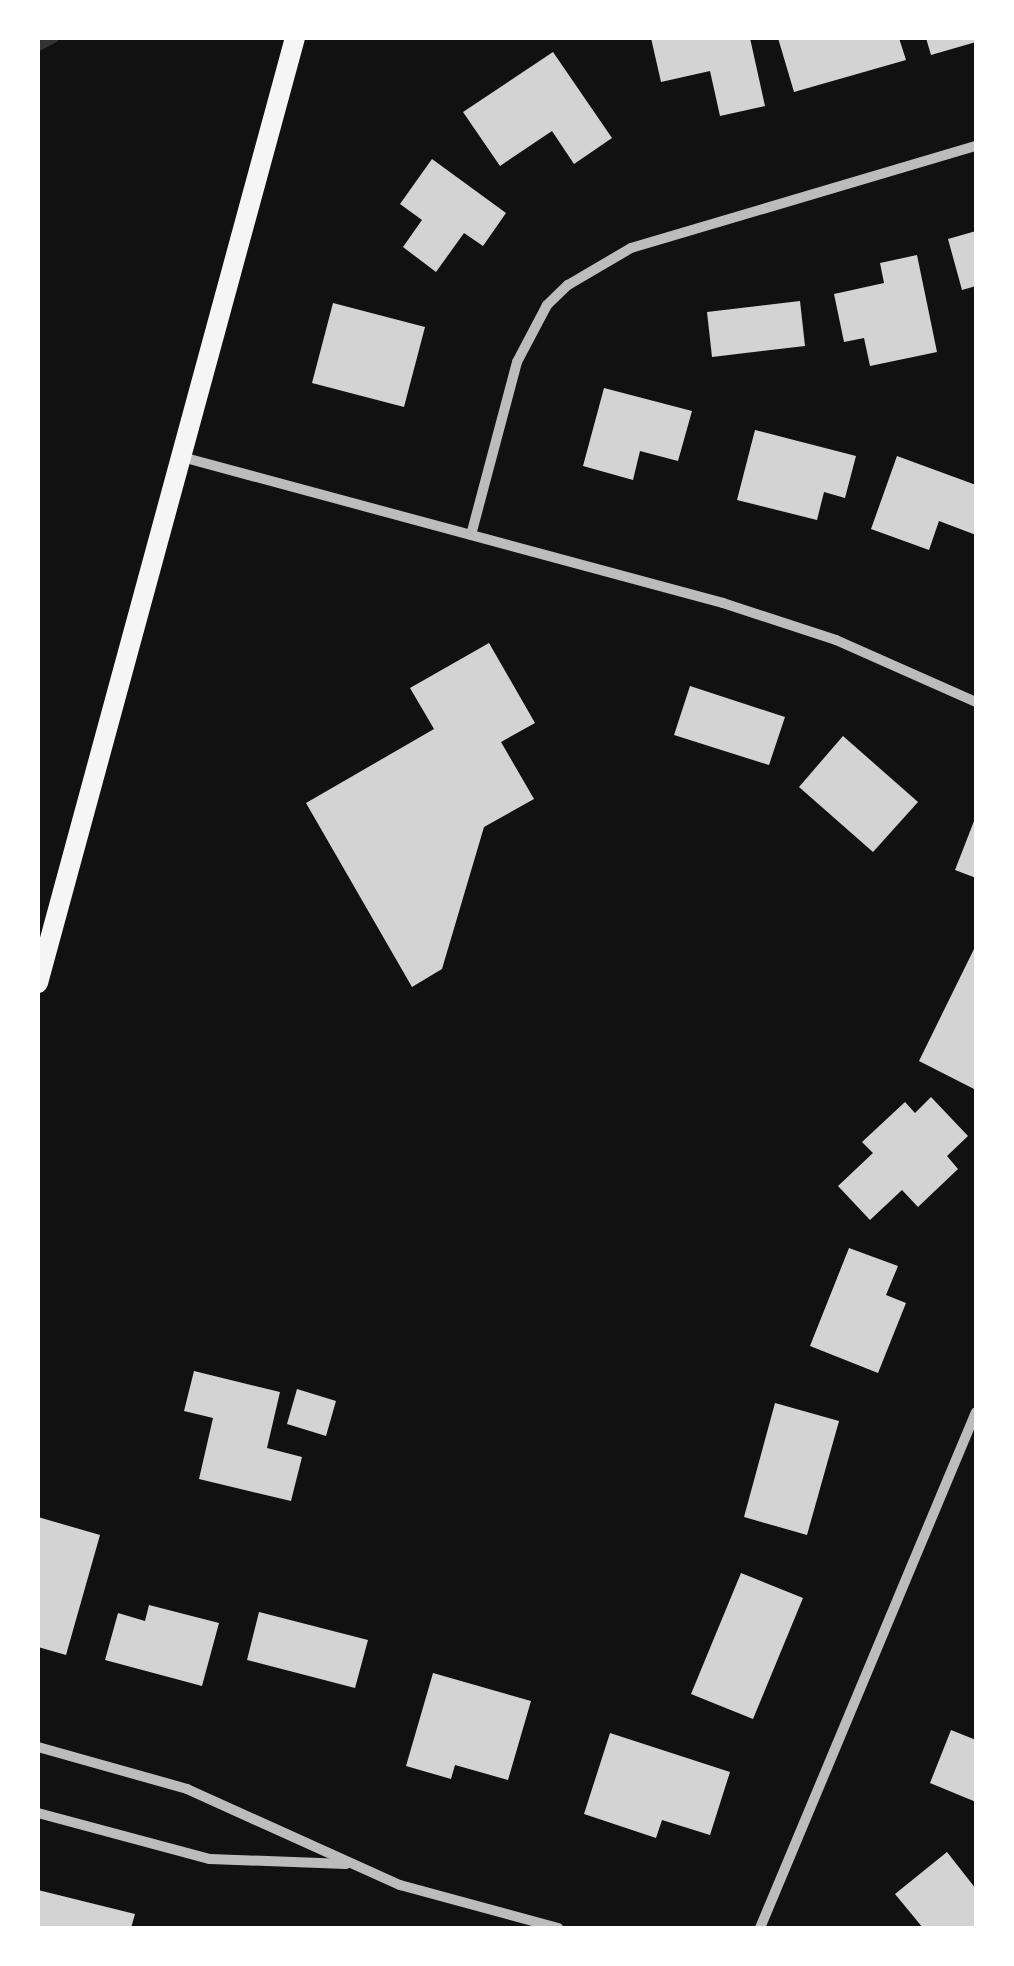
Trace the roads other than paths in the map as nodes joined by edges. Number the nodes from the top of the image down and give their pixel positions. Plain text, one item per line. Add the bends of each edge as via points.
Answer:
1 (295, 38) edge
2 (976, 146) edge
3 (182, 458) junction
4 (471, 535) junction
5 (976, 702) edge
6 (38, 983) edge
7 (976, 1412) edge
8 (38, 1746) edge
9 (38, 1813) edge
10 (352, 1864) junction
11 (558, 1928) edge
12 (760, 1928) edge

1 - 3 main road
2 - 4 street via 631,248 568,285 547,305 517,362
3 - 4 street
3 - 6 main road
4 - 5 street via 836,640
7 - 12 street
8 - 10 street via 187,1789
9 - 10 street via 210,1860
10 - 11 street via 400,1885

